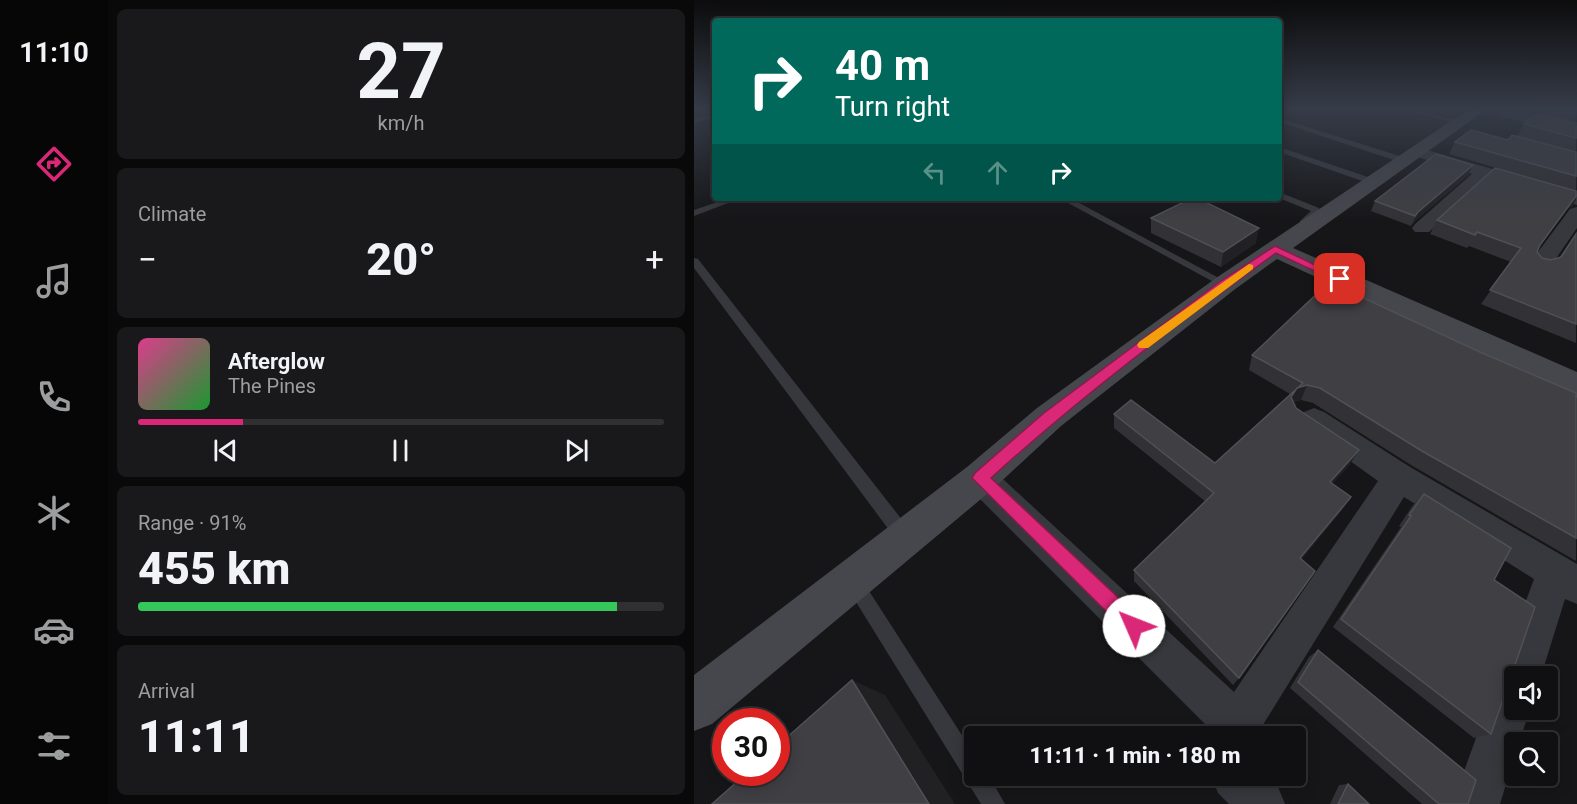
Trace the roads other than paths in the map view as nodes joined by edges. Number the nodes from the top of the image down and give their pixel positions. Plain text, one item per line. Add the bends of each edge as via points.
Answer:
1 (1376, 147) edge
2 (1427, 147) edge
3 (1282, 150) edge
4 (1410, 156) junction
5 (1484, 172) junction
6 (1371, 181) junction
7 (1282, 196) edge
8 (1576, 200) edge
9 (728, 201) edge
10 (1069, 201) edge
11 (694, 213) edge
12 (1576, 213) edge
13 (1422, 228) dead end
14 (1273, 247) junction
15 (694, 261) edge
16 (1540, 265) edge
17 (1225, 284) junction
18 (1576, 386) edge
19 (1302, 412) edge
20 (1399, 477) junction
21 (980, 478) junction
22 (905, 537) junction
23 (852, 579) junction
24 (1566, 579) edge
25 (1525, 666) edge
26 (694, 706) edge
27 (1504, 720) edge
28 (1229, 726) edge
29 (1237, 726) edge
30 (964, 757) edge
31 (983, 786) edge
32 (1244, 786) edge
33 (994, 804) edge
34 (1261, 804) edge
35 (1476, 804) edge

1 - 4 lane
2 - 4 street
3 - 6 lane
4 - 5 street
4 - 6 street
5 - 8 street
5 - 13 street
6 - 14 street
7 - 14 lane via 1316,210
9 - 11 lane
10 - 17 lane
12 - 16 street
14 - 17 street
14 - 18 street
15 - 22 lane
17 - 21 street via 1049,417
19 - 20 street
20 - 24 street
20 - 29 street
21 - 22 street
21 - 28 street
22 - 23 street
23 - 26 street
23 - 30 lane
24 - 25 street
27 - 35 street
31 - 33 lane
32 - 34 street

